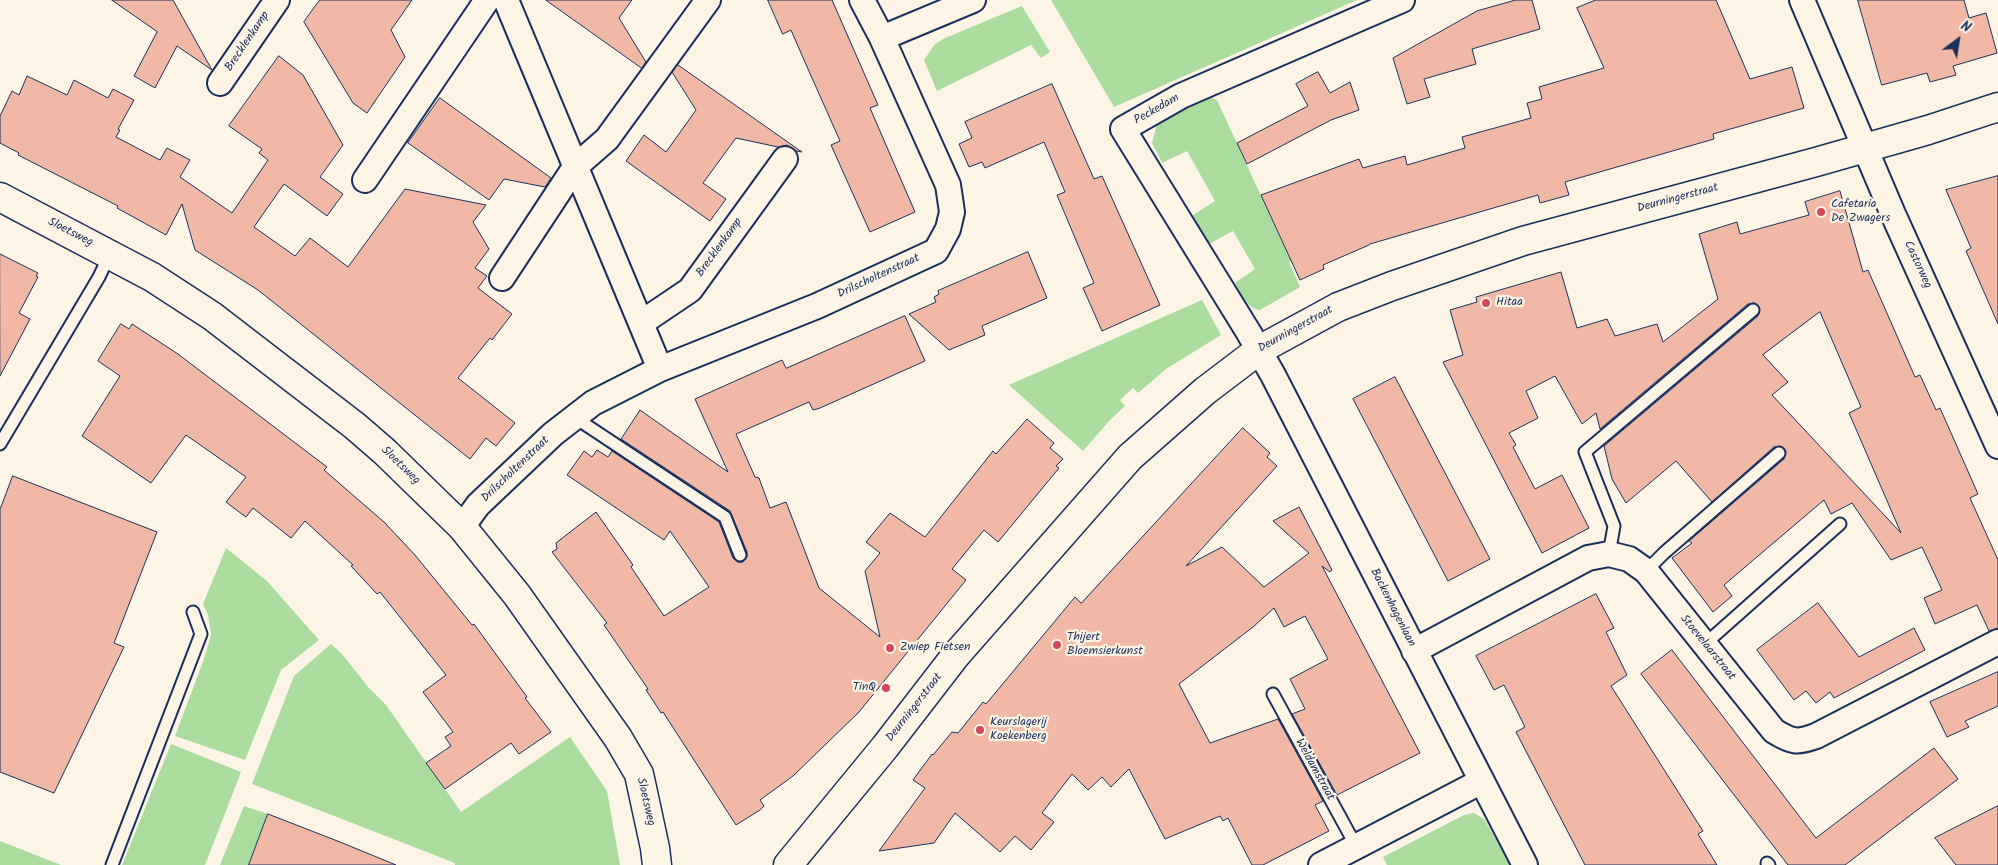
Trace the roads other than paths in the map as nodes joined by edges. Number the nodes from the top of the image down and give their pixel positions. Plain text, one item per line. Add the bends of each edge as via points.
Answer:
1 (277, 0) edge
2 (708, 0) edge
3 (862, 0) edge
4 (973, 0) edge
5 (1402, 0) edge
6 (1802, 0) edge
7 (503, 2) edge
8 (882, 38) junction
9 (220, 83) dead end
10 (1998, 107) edge
11 (1864, 147) junction
12 (785, 159) dead end
13 (576, 167) junction
14 (365, 180) dead end
15 (0, 197) edge
16 (110, 254) junction
17 (502, 278) dead end
18 (1753, 310) dead end
19 (641, 323) junction
20 (1259, 350) junction
21 (660, 369) junction
22 (574, 418) junction
23 (0, 444) edge
24 (1998, 446) edge
25 (1779, 453) dead end
26 (1840, 524) dead end
27 (462, 527) junction
28 (1609, 554) junction
29 (740, 555) dead end
30 (1646, 571) junction
31 (194, 612) dead end
32 (1998, 642) edge
33 (1705, 644) junction
34 (1414, 651) junction
35 (1272, 694) dead end
36 (1482, 781) junction
37 (1356, 846) junction
38 (786, 864) edge
39 (112, 865) edge
40 (657, 865) edge
41 (1321, 865) edge
42 (1525, 865) edge

1 - 9 street, Brecklenkamp
2 - 13 street via 608,139
3 - 8 street, Drilscholtenstraat
4 - 8 street
5 - 20 street, Peckedam via 1181,96 1123,129
6 - 11 street, Castorweg
7 - 13 street
7 - 14 street
8 - 21 street, Drilscholtenstraat via 948,185 952,212 948,229 936,251 817,306
10 - 11 main road, Deurningerstraat
11 - 20 main road, Deurningerstraat via 1523,240 1338,307
11 - 24 street, Castorweg
12 - 19 street, Brecklenkamp via 690,290
13 - 17 street
13 - 19 street
15 - 16 main road, Sloetsweg
16 - 23 lane
16 - 27 main road, Sloetsweg via 212,316 355,426
18 - 28 lane via 1585,452 1614,526
19 - 21 street
20 - 34 street, Backenhagenlaan
20 - 38 main road, Deurningerstraat via 1205,390 1130,457 956,655 885,748
21 - 22 street, Drilscholtenstraat via 593,403
22 - 27 street, Drilscholtenstraat via 478,505
22 - 29 lane via 725,517
25 - 30 lane
26 - 33 lane
27 - 40 main road, Sloetsweg via 517,595 613,730 639,774
28 - 30 street, Stoevelaarstraat via 1629,559
28 - 34 street via 1588,558
30 - 33 street, Stoevelaarstraat
31 - 39 lane via 201,634
32 - 33 street, Stoevelaarstraat via 1802,741 1790,741 1774,732
34 - 36 street, Backenhagenlaan
35 - 37 lane, Weldamstraat
36 - 37 street
36 - 42 street, Backenhagenlaan
37 - 41 street

